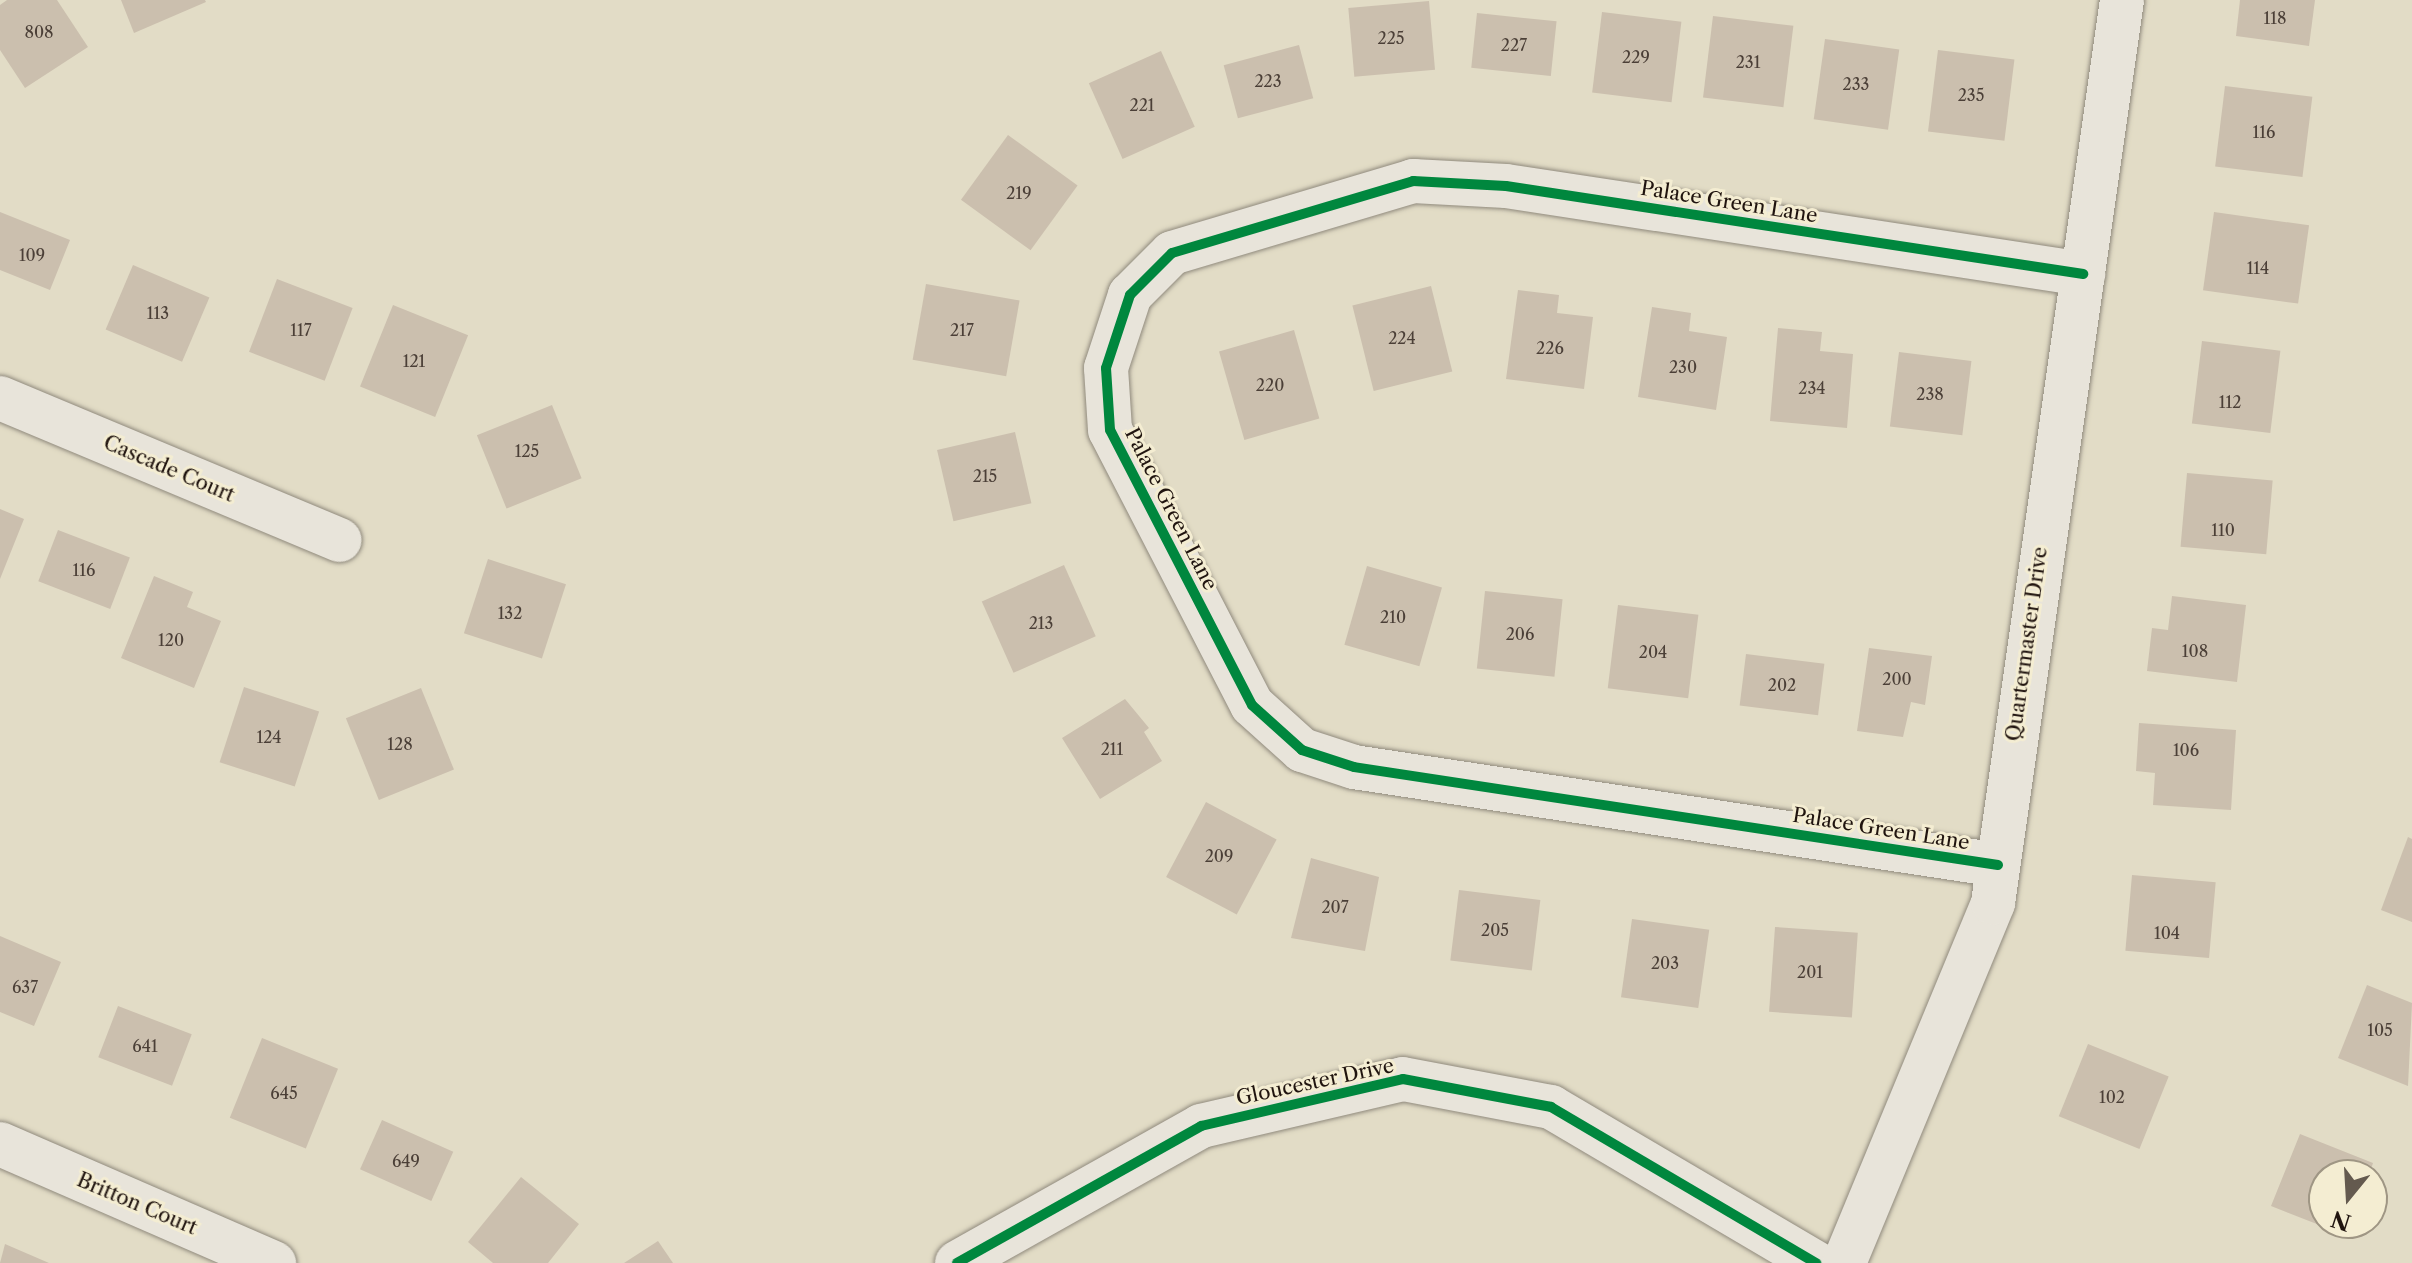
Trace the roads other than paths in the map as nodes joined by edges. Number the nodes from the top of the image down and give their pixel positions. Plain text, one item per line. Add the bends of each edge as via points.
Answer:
1 (2122, 0) edge
2 (2083, 274) junction
3 (0, 398) edge
4 (339, 540) dead end
5 (1998, 865) junction
6 (0, 1144) edge
7 (274, 1263) edge
8 (957, 1263) edge
9 (1816, 1263) edge
10 (1844, 1263) edge

1 - 2 street, Quartermaster Drive
2 - 5 street, Quartermaster Drive
2 - 5 street, Palace Green Lane via 1506,186 1413,181 1172,253 1130,295 1106,368 1110,430 1252,705 1302,750 1354,767
3 - 4 street, Cascade Court
5 - 10 street, Quartermaster Drive via 1993,903
6 - 7 street, Britton Court
8 - 9 street, Gloucester Drive via 1201,1126 1403,1079 1551,1107

